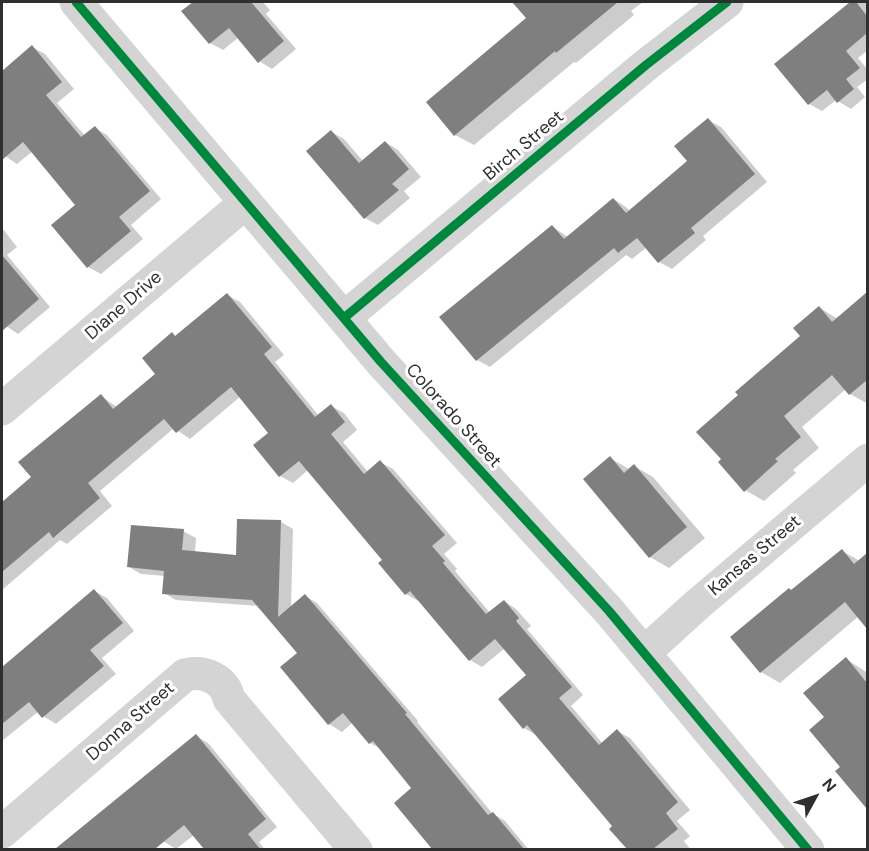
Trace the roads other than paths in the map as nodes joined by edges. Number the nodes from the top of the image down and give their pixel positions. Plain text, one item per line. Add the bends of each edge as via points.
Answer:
1 (79, 2) edge
2 (726, 2) edge
3 (245, 202) junction
4 (344, 318) junction
5 (2, 409) edge
6 (867, 460) edge
7 (644, 653) junction
8 (2, 832) edge
9 (356, 849) edge
10 (808, 849) edge

1 - 3 street, Colorado Street
2 - 4 street, Birch Street
3 - 4 street, Colorado Street
3 - 5 street, Diane Drive
4 - 7 street, Colorado Street
6 - 7 street, Kansas Street
7 - 10 street, Colorado Street
8 - 9 street, Donna Street via 185,675 198,672 215,679 227,691

